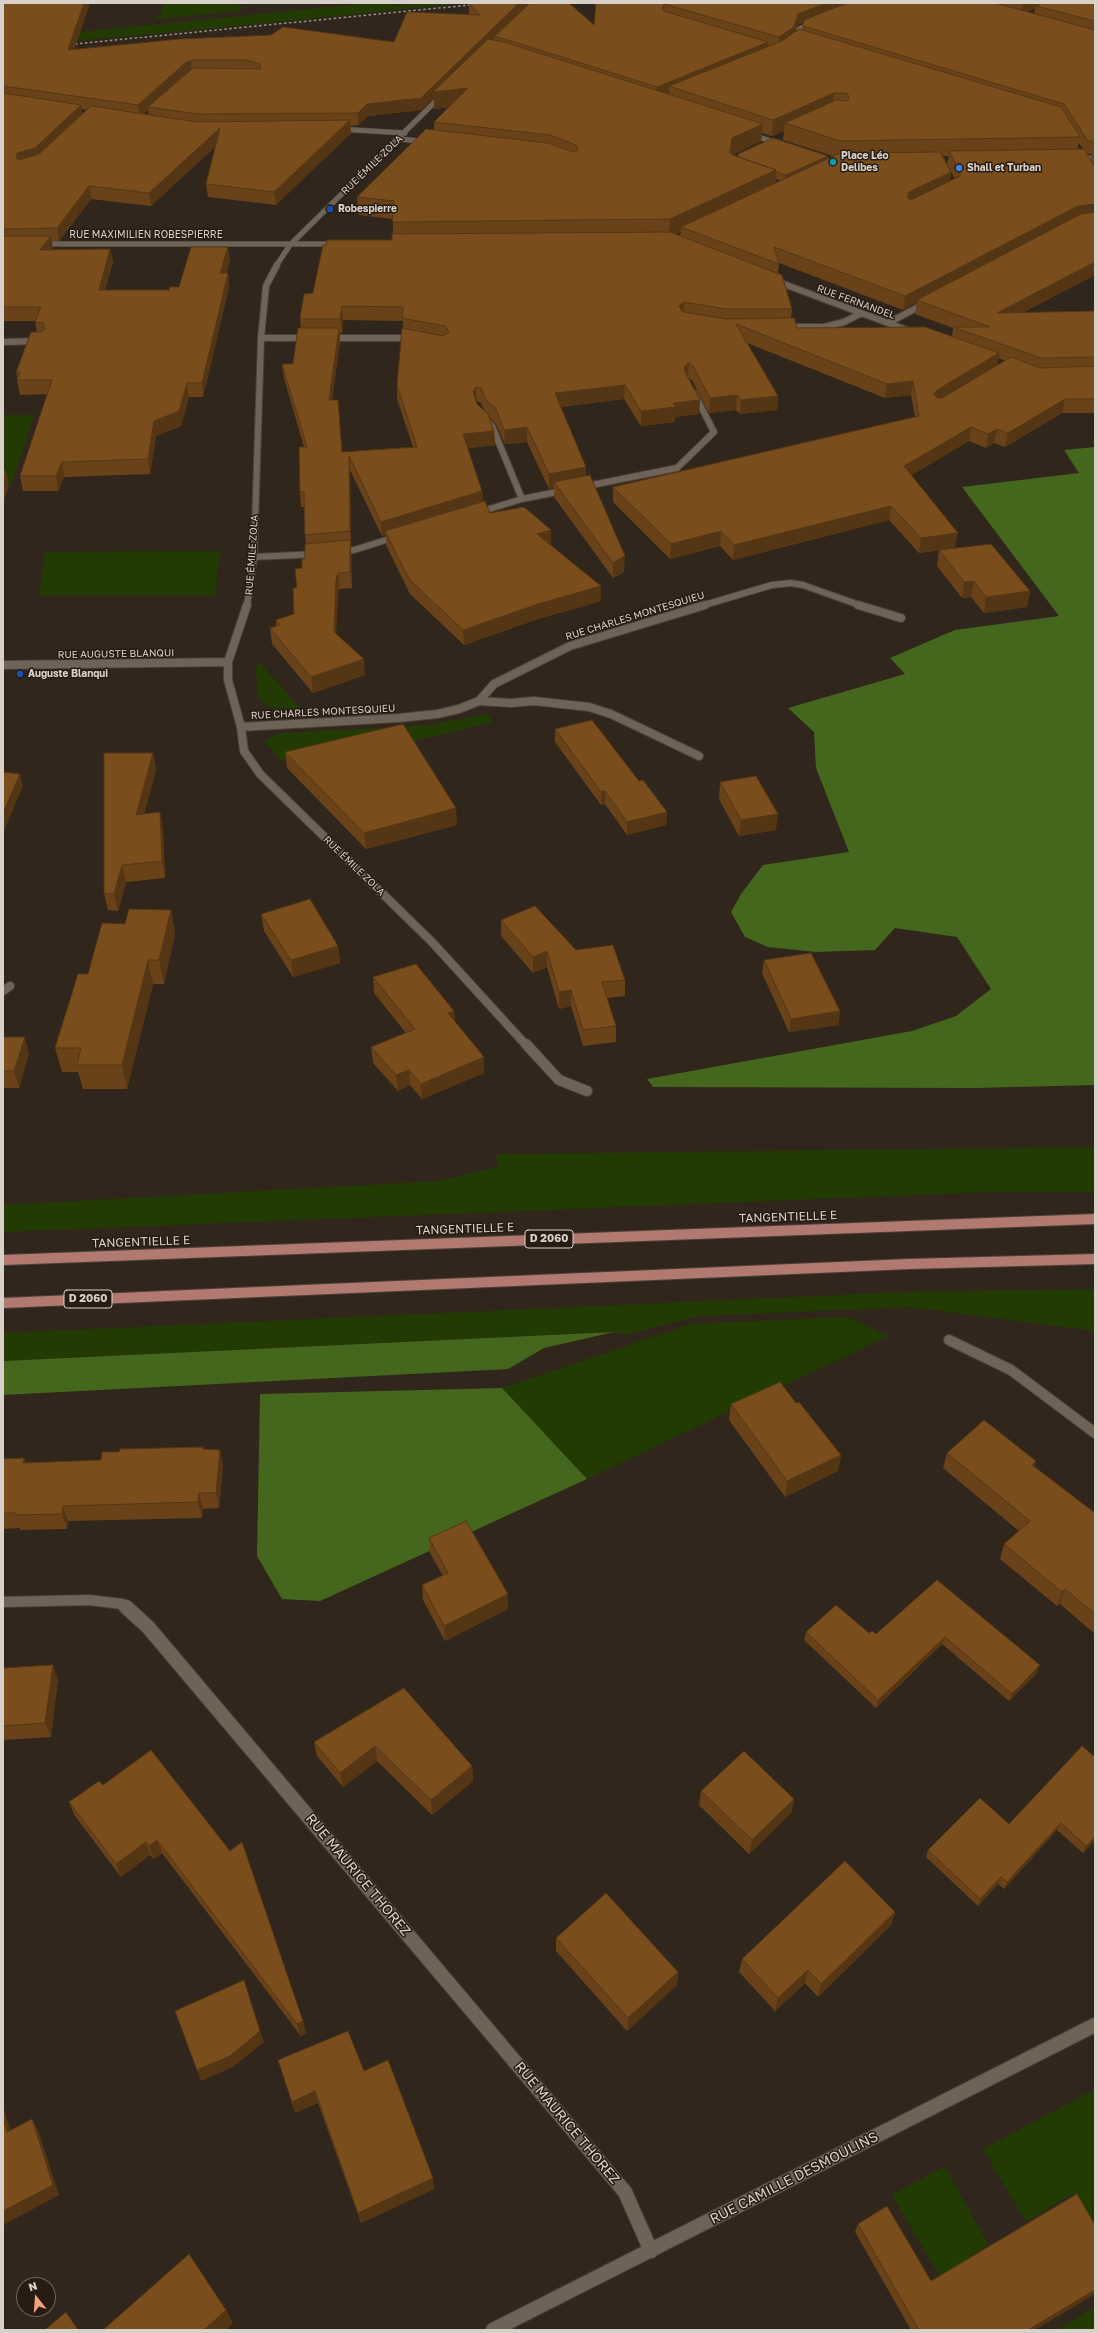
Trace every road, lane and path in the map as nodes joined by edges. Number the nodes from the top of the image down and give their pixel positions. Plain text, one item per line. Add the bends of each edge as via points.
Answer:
1 (820, 20) edge
2 (797, 41) junction
3 (804, 43) edge
4 (791, 45) edge
5 (448, 89) edge
6 (331, 129) edge
7 (742, 132) edge
8 (405, 133) junction
9 (778, 138) edge
10 (399, 139) junction
11 (771, 141) junction
12 (434, 143) edge
13 (761, 146) edge
14 (789, 147) edge
15 (1080, 152) edge
16 (1071, 158) edge
17 (1083, 158) junction
18 (1095, 158) edge
19 (1086, 163) edge
20 (33, 244) edge
21 (346, 244) edge
22 (290, 245) junction
23 (765, 278) edge
24 (937, 297) edge
25 (860, 314) junction
26 (888, 323) junction
27 (779, 328) edge
28 (917, 334) edge
29 (261, 338) junction
30 (423, 340) edge
31 (43, 341) edge
32 (3, 342) edge
33 (691, 388) edge
34 (482, 417) edge
35 (522, 499) junction
36 (468, 515) edge
37 (408, 534) edge
38 (254, 557) junction
39 (901, 618) dead end
40 (228, 662) junction
41 (3, 665) edge
42 (479, 701) junction
43 (241, 727) junction
44 (699, 756) dead end
45 (586, 1091) dead end
46 (1095, 1219) edge
47 (1095, 1259) edge
48 (3, 1260) edge
49 (3, 1303) edge
50 (950, 1340) dead end
51 (1095, 1433) edge
52 (3, 1602) edge
53 (1095, 2024) edge
54 (651, 2251) junction
55 (493, 2330) edge

1 - 2 street via 799,29
2 - 3 street
2 - 4 street
5 - 8 street, RUE ÉMILE ZOLA
6 - 8 street
7 - 11 street
8 - 10 street, RUE ÉMILE ZOLA
9 - 11 street
10 - 12 street
10 - 22 street, RUE ÉMILE ZOLA
11 - 13 street
11 - 14 street
15 - 17 street
16 - 17 street
17 - 18 street
17 - 19 street
20 - 22 street, RUE MAXIMILIEN ROBESPIERRE
21 - 22 street, RUE MAXIMILIEN ROBESPIERRE
22 - 29 street, RUE ÉMILE ZOLA via 278,260 266,286
23 - 25 street, RUE FERNANDEL
24 - 26 street
25 - 26 street, RUE FERNANDEL
25 - 27 street via 844,322 824,327
26 - 28 street, RUE FERNANDEL
29 - 30 street via 408,337
29 - 38 street, RUE ÉMILE ZOLA
31 - 32 street
33 - 35 street via 714,432 677,468
34 - 35 street via 492,426
35 - 36 street
37 - 38 street via 354,550 327,554
38 - 40 street, RUE ÉMILE ZOLA via 249,600
39 - 42 street, RUE CHARLES MONTESQUIEU via 803,586 791,583 772,585 570,646 494,684
40 - 41 street, RUE AUGUSTE BLANQUI
40 - 43 street, RUE ÉMILE ZOLA via 228,680
42 - 43 street, RUE CHARLES MONTESQUIEU via 437,714
42 - 44 street via 534,701 589,707 611,714
43 - 45 street, RUE ÉMILE ZOLA via 244,751 260,774 432,942 559,1080
46 - 48 main road, TANGENTIELLE E / D 2060
47 - 49 main road, D 2060 via 909,1264
50 - 51 street via 1011,1370
52 - 54 street, RUE MAURICE THOREZ via 89,1600 122,1604 148,1627 625,2192
53 - 54 street, RUE CAMILLE DESMOULINS
54 - 55 street, RUE CAMILLE DESMOULINS

